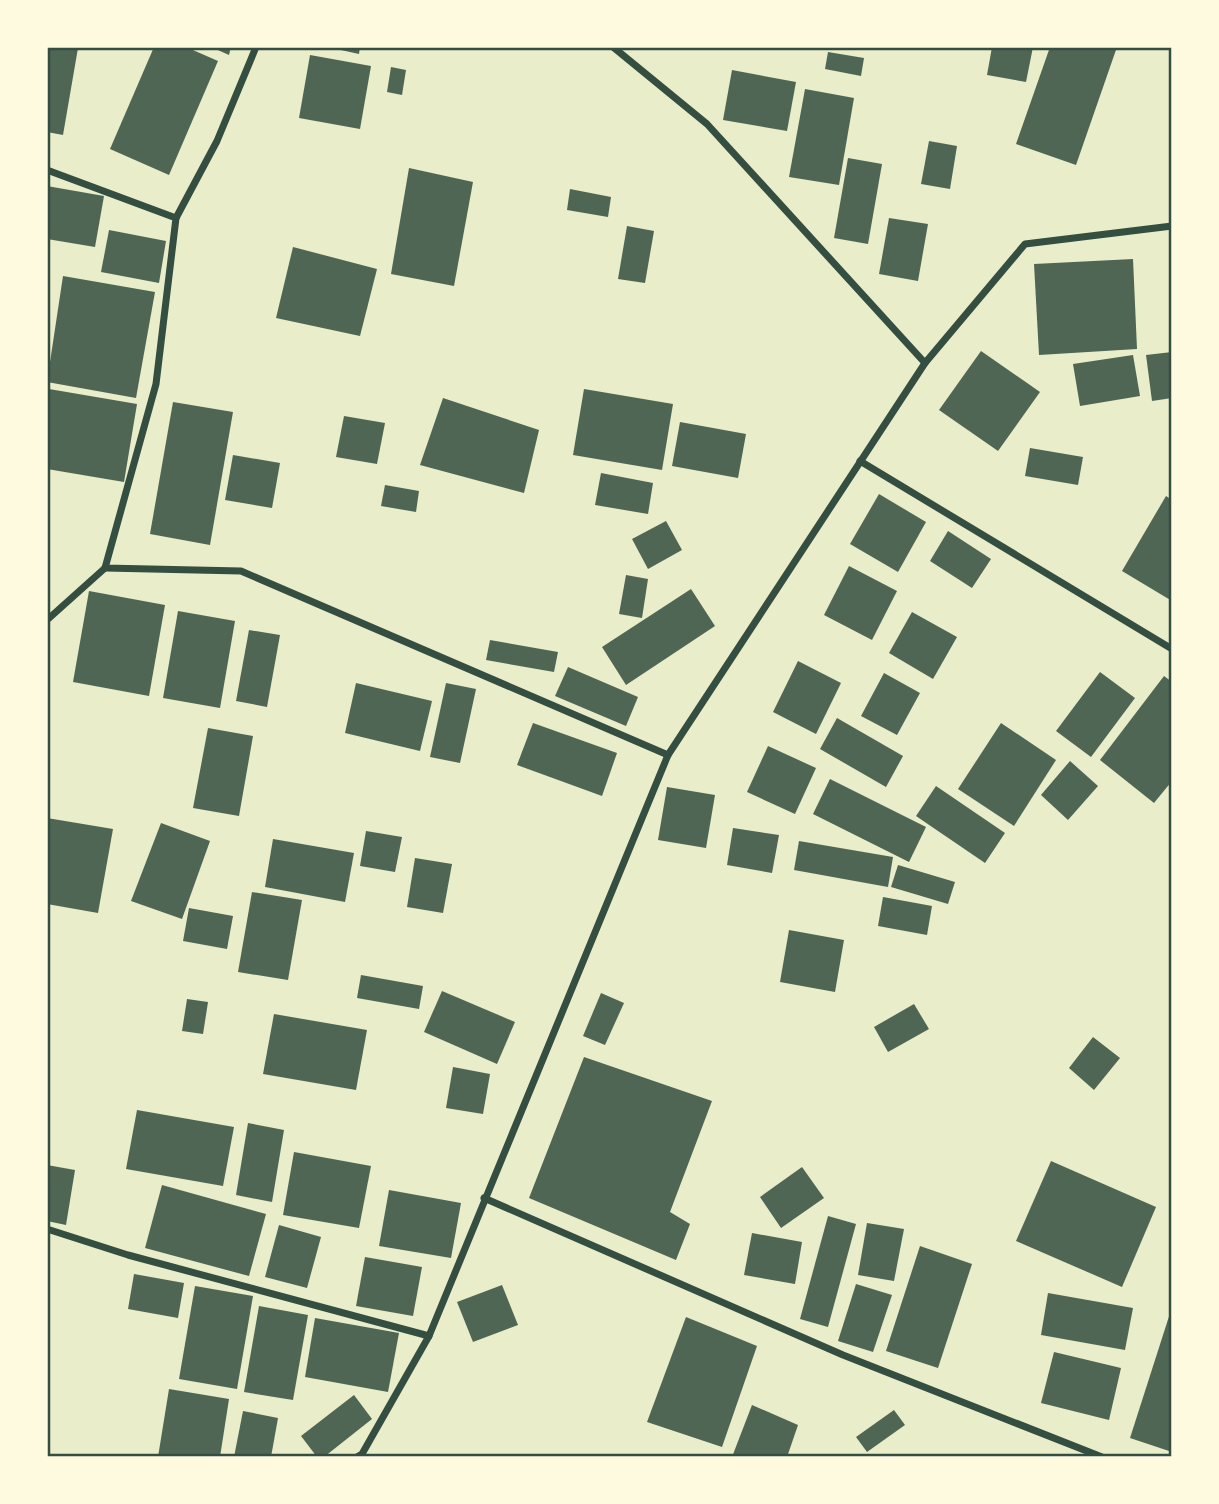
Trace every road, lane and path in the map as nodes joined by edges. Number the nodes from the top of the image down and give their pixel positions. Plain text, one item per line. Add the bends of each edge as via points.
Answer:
1 (257, 47) edge
2 (613, 47) edge
3 (47, 170) edge
4 (176, 218) junction
5 (1172, 226) edge
6 (925, 363) junction
7 (860, 461) junction
8 (105, 568) junction
9 (47, 620) edge
10 (1172, 649) edge
11 (668, 755) junction
12 (484, 1198) junction
13 (47, 1229) edge
14 (429, 1336) junction
15 (361, 1456) edge
16 (1102, 1457) edge

1 - 4 street via 217,141
2 - 6 street via 707,124
3 - 4 street
4 - 8 street via 156,384
5 - 6 street via 1025,244
6 - 7 street
7 - 10 street
7 - 11 street
8 - 9 street
8 - 11 street via 241,571
11 - 12 street
12 - 14 street
12 - 16 street via 843,1354
13 - 14 street
14 - 15 street

